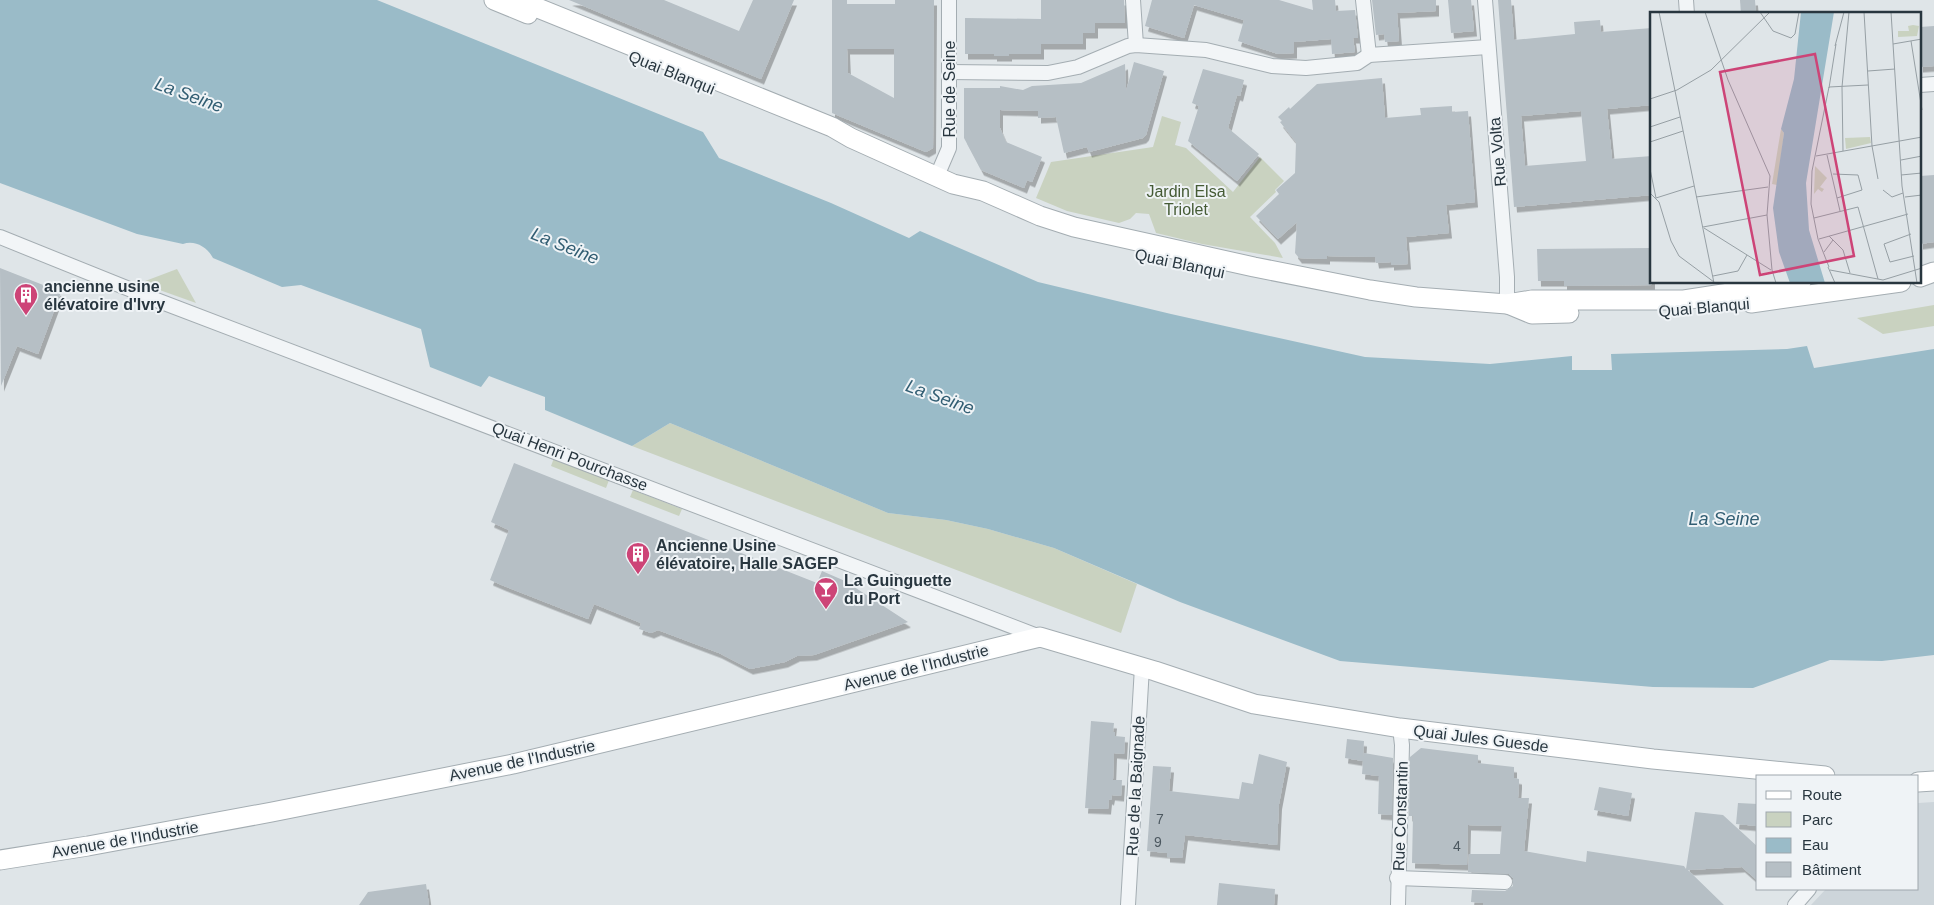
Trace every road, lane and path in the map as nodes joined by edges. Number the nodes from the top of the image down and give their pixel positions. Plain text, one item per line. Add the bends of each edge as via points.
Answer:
1 (494, 0) edge
2 (518, 0) edge
3 (949, 0) edge
4 (1134, 0) edge
5 (1363, 0) edge
6 (1485, 0) edge
7 (1136, 45) junction
8 (1488, 47) junction
9 (1369, 55) junction
10 (949, 72) junction
11 (851, 138) junction
12 (945, 180) junction
13 (0, 236) edge
14 (1934, 272) edge
15 (1922, 276) edge
16 (1778, 284) edge
17 (1887, 284) edge
18 (1710, 290) edge
19 (1507, 304) junction
20 (1040, 636) junction
21 (1142, 667) junction
22 (1400, 728) junction
23 (1815, 775) edge
24 (1934, 781) edge
25 (1919, 782) edge
26 (0, 860) edge
27 (1398, 878) junction
28 (1505, 882) dead end
29 (1808, 890) edge
30 (1128, 905) edge
31 (1398, 905) edge
32 (1794, 905) edge

1 - 11 main road, Quai Blanqui via 796,124 837,139
2 - 11 main road, Quai Blanqui via 832,127
3 - 10 street, Rue de Seine
4 - 7 street
5 - 9 street
6 - 8 street, Rue Volta
7 - 9 street via 1206,50 1272,66 1306,68 1357,63
7 - 10 street via 1078,67 1048,73
8 - 9 street
8 - 19 street, Rue Volta
10 - 12 street, Rue de Seine
11 - 12 main road, Quai Blanqui
12 - 19 main road, Quai Blanqui via 974,200 1073,239 1378,304 1398,304 1416,297
13 - 20 street, Quai Henri Pourchasse via 159,301
14 - 15 main road
16 - 18 main road, Quai Blanqui
17 - 19 main road, Quai Blanqui via 1711,309 1532,314
18 - 19 main road, Quai Blanqui via 1684,300 1532,300
20 - 21 main road, Quai Henri Pourchasse
20 - 26 main road, Avenue de l'Industrie via 513,764 272,812
21 - 22 main road, Quai Jules Guesde via 1254,704
21 - 30 street, Rue de la Baignade
22 - 23 main road, Quai Jules Guesde
22 - 27 street, Rue Constantin
24 - 25 main road
27 - 28 street
27 - 31 street, Rue Constantin
29 - 32 street

